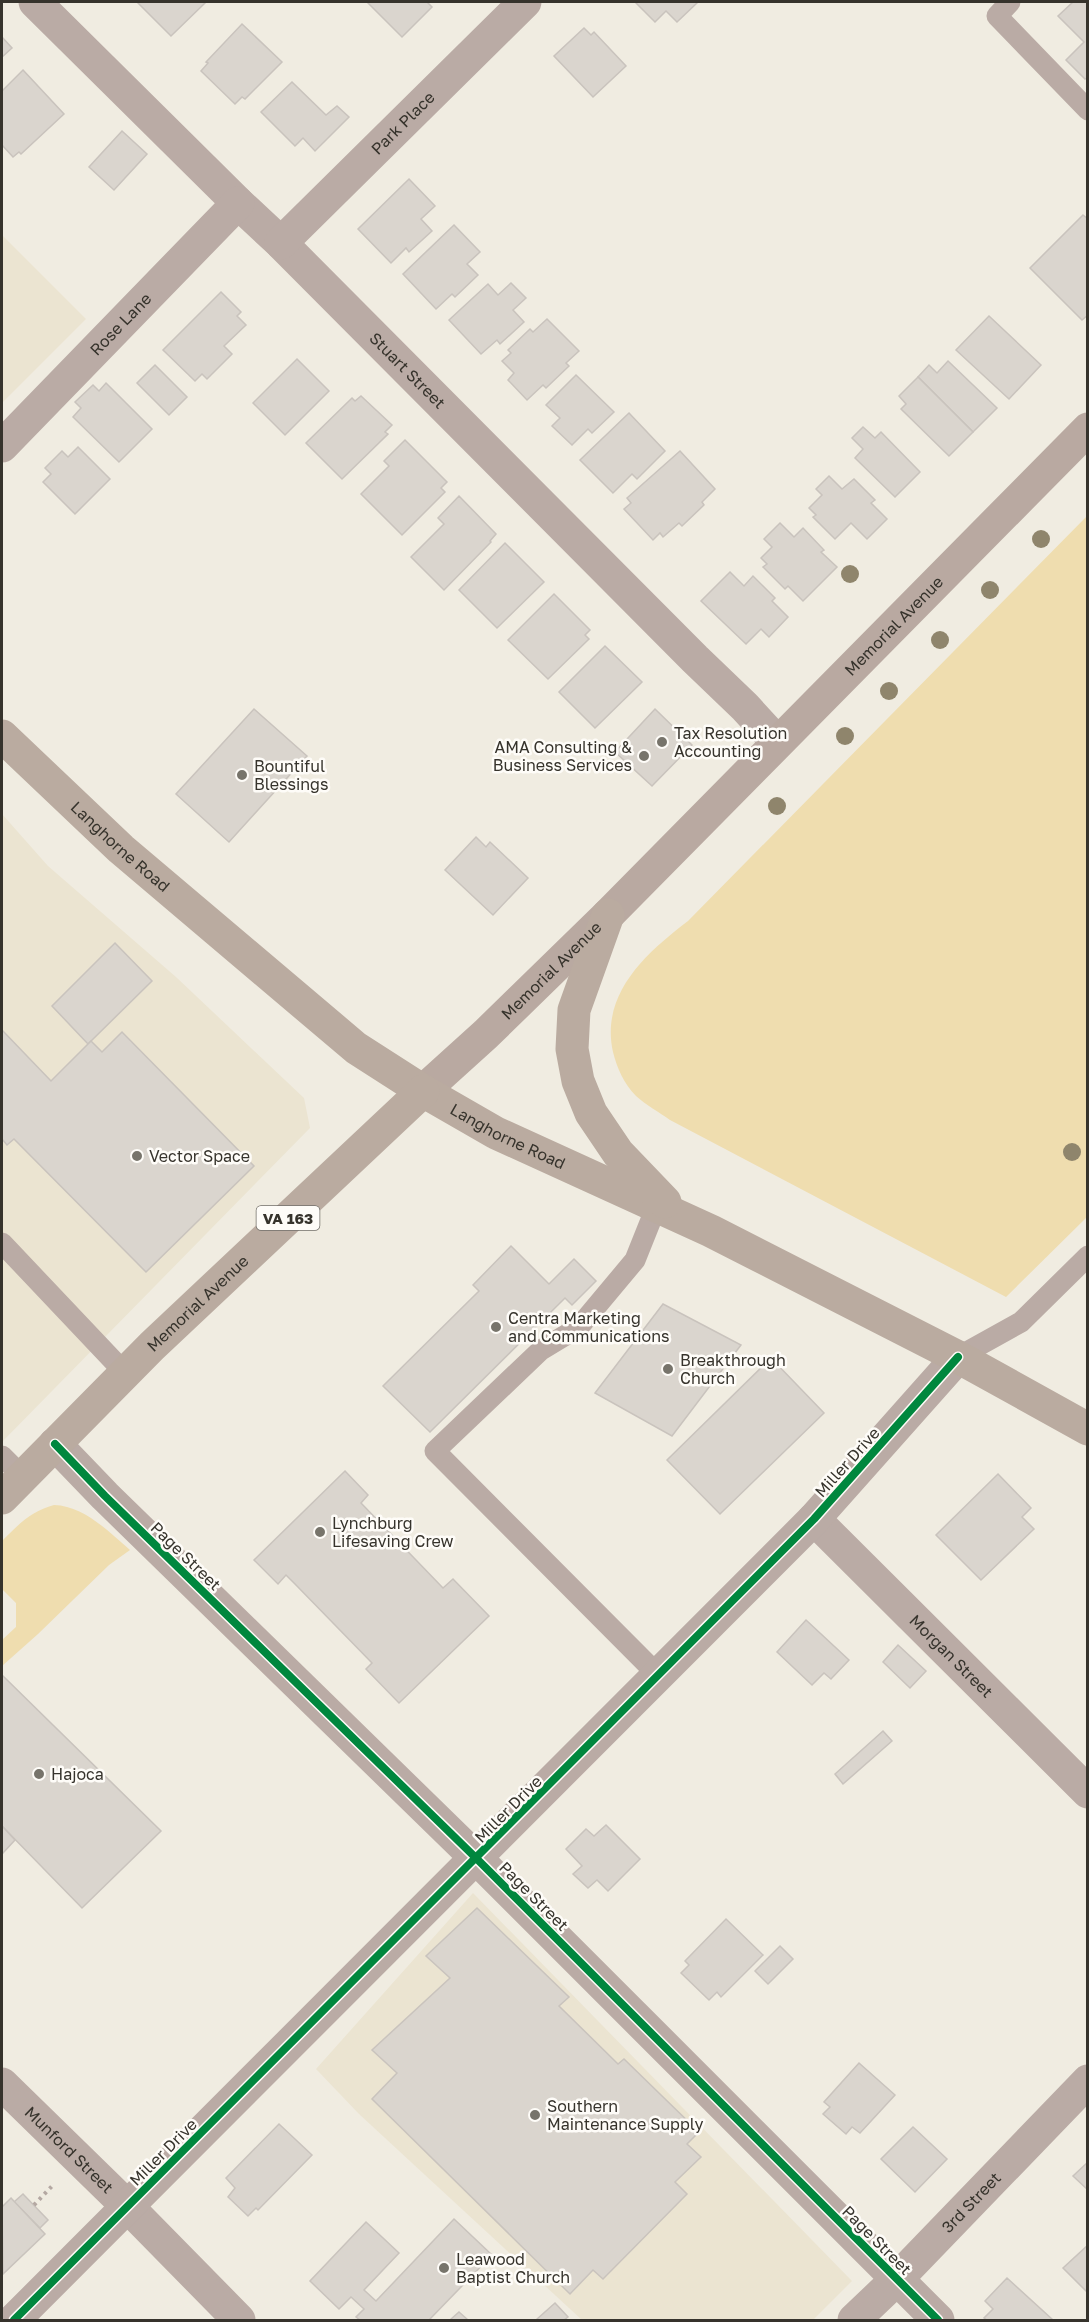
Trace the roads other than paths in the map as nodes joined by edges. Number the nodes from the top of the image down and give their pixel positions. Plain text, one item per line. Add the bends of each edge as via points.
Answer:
1 (34, 2) edge
2 (525, 2) edge
3 (1010, 2) edge
4 (1088, 110) edge
5 (238, 203) junction
6 (281, 243) junction
7 (1088, 429) edge
8 (2, 446) edge
9 (2, 735) edge
10 (777, 742) junction
11 (608, 915) junction
12 (423, 1091) junction
13 (667, 1209) junction
14 (2, 1243) edge
15 (1088, 1256) edge
16 (958, 1357) junction
17 (125, 1373) junction
18 (1088, 1428) edge
19 (55, 1444) junction
20 (9, 1477) edge
21 (814, 1519) junction
22 (659, 1676) junction
23 (1088, 1792) edge
24 (477, 1859) junction
25 (1088, 2080) edge
26 (2, 2084) edge
27 (127, 2206) junction
28 (897, 2278) junction
29 (14, 2320) edge
30 (239, 2320) edge
31 (854, 2320) edge
32 (938, 2320) edge

1 - 5 street, Stuart Street
2 - 6 street, Park Place
3 - 4 lane via 997,16
5 - 6 street, Stuart Street
5 - 8 street, Rose Lane
6 - 10 street, Stuart Street
7 - 10 main road, Memorial Avenue / VA 163
9 - 12 main road, Langhorne Road via 121,849 357,1048
10 - 11 main road, Memorial Avenue / VA 163
11 - 12 main road, Memorial Avenue / VA 163
11 - 13 main road via 574,1010 572,1049 578,1081 591,1113 618,1153
12 - 13 main road, Langhorne Road via 496,1133
12 - 17 main road, Memorial Avenue / VA 163
13 - 16 main road, Langhorne Road
13 - 22 lane via 635,1260 579,1327 541,1350 435,1451
14 - 17 lane
15 - 16 lane via 1021,1322
16 - 18 main road, Langhorne Road
16 - 21 street, Miller Drive
17 - 19 main road, Memorial Avenue / VA 163
19 - 20 main road, Memorial Avenue / VA 163
19 - 24 street, Page Street
21 - 22 street, Miller Drive
21 - 23 street, Morgan Street
22 - 24 street, Miller Drive
24 - 27 street, Miller Drive
24 - 28 street, Page Street
25 - 28 street, 3rd Street
26 - 27 street, Munford Street
27 - 29 street, Miller Drive
27 - 30 street, Munford Street
28 - 31 street, 3rd Street
28 - 32 street, Page Street

